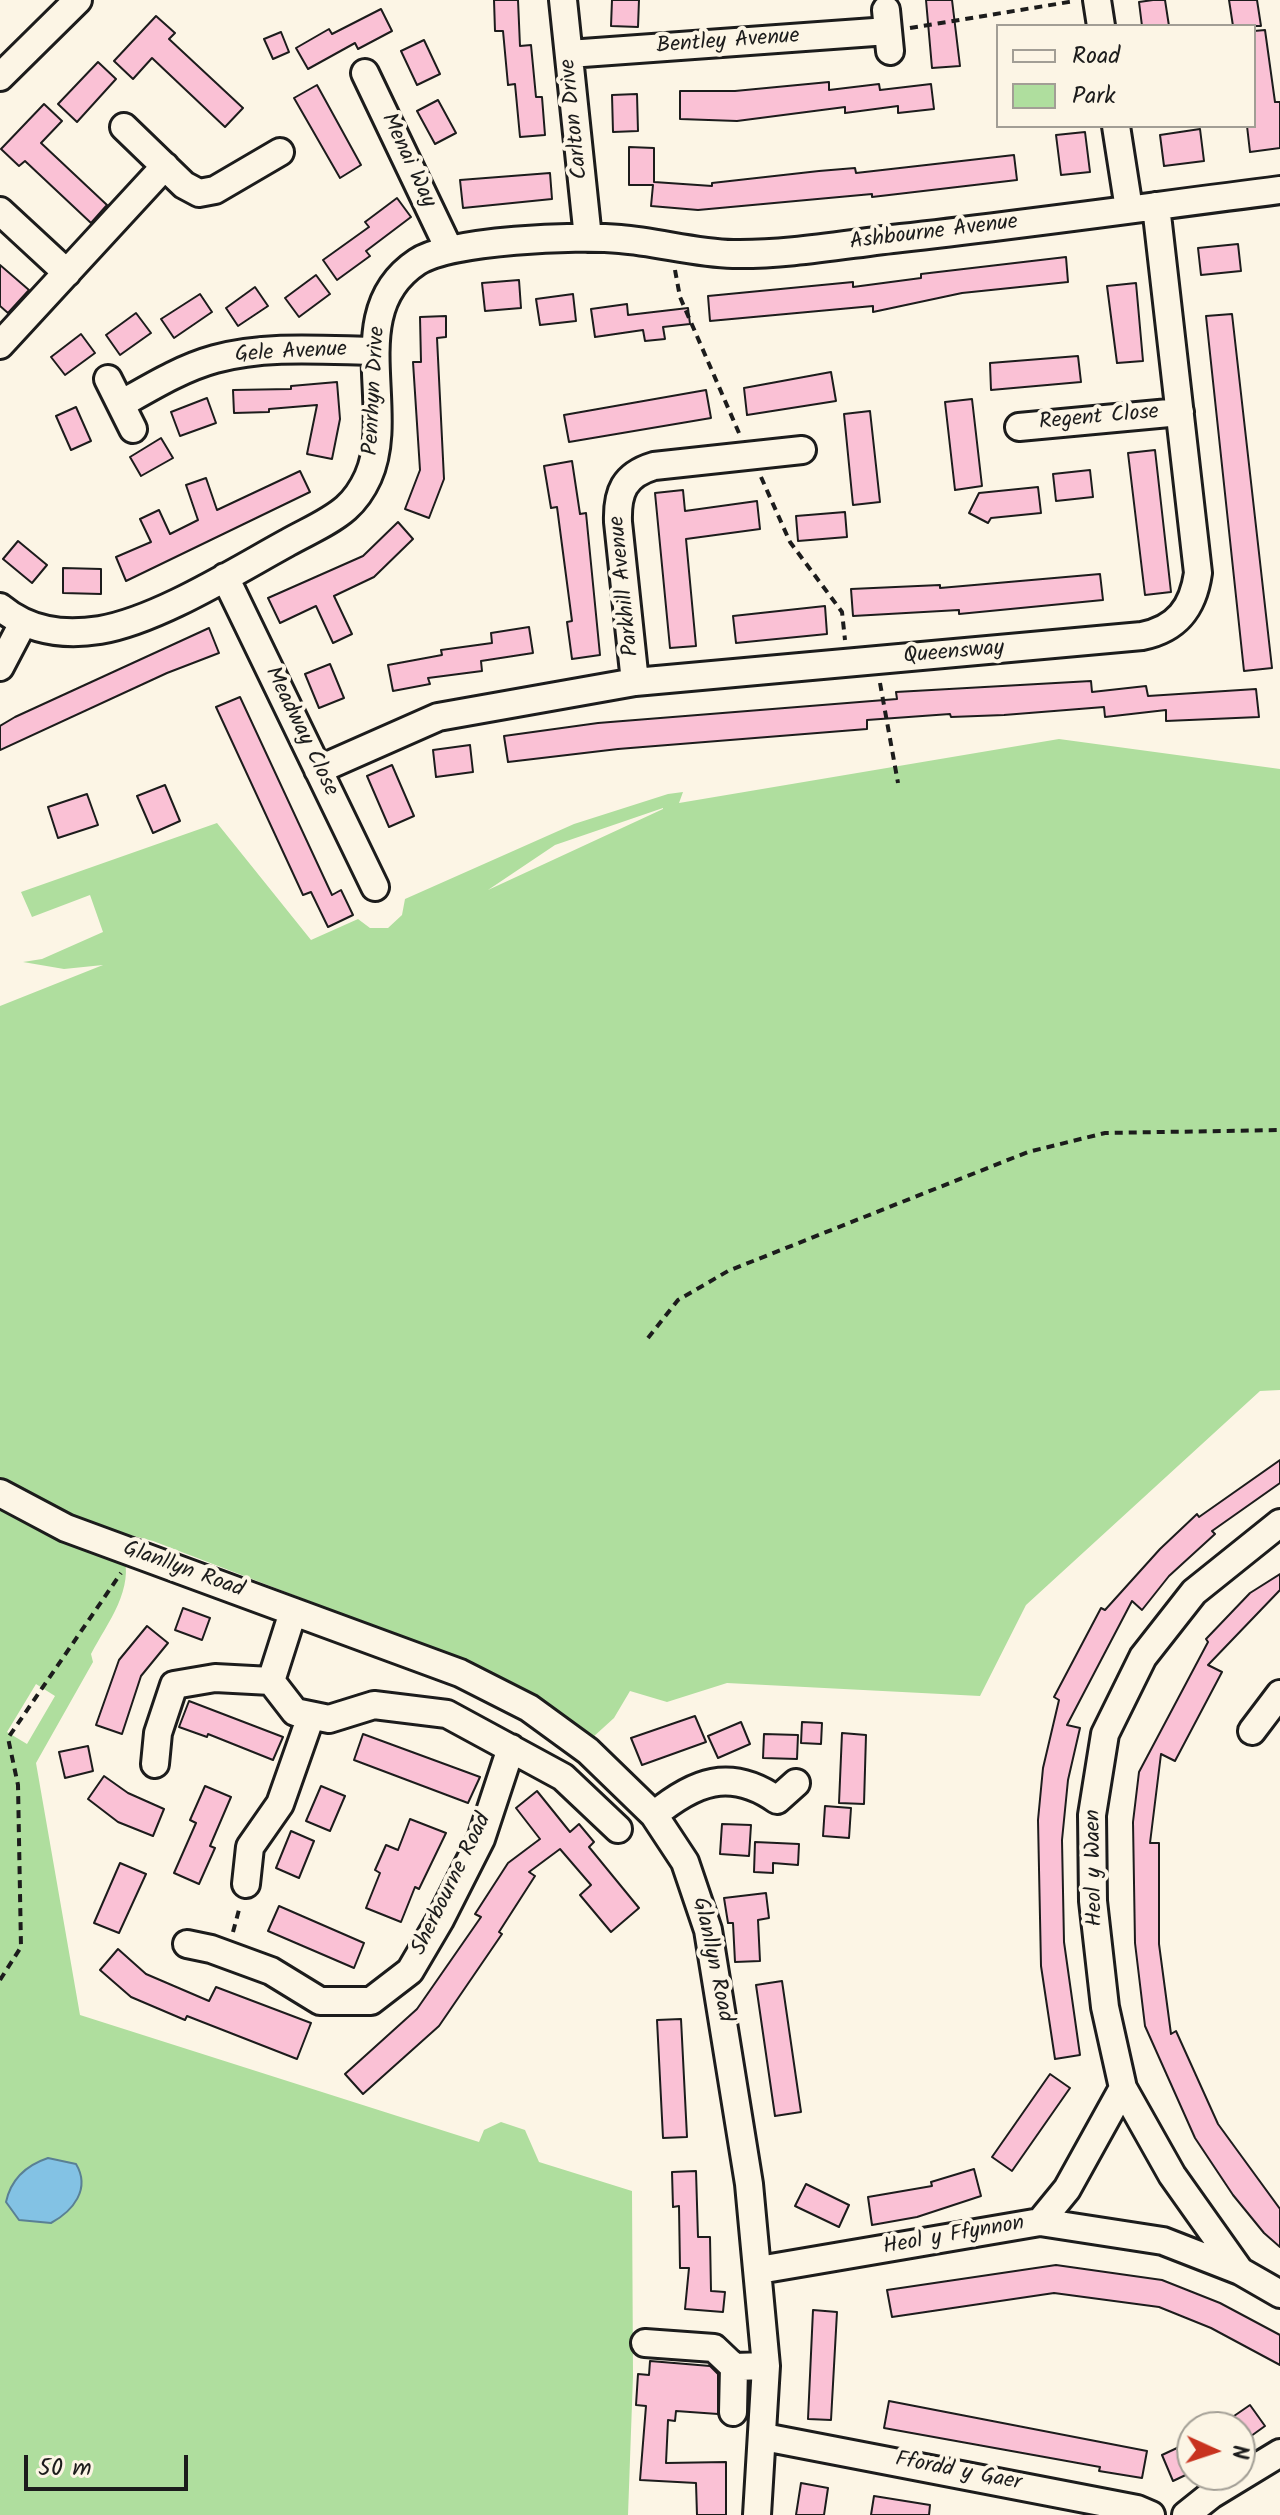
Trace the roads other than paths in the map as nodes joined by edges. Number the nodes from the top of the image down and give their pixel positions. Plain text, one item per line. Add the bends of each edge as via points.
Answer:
1 (78, 0) edge
2 (563, 0) edge
3 (1097, 0) edge
4 (1101, 24) edge
5 (888, 31) road end
6 (569, 54) junction
7 (365, 73) dead end
8 (0, 77) edge
9 (124, 127) dead end
10 (1116, 128) edge
11 (280, 152) dead end
12 (165, 166) junction
13 (1280, 190) edge
14 (1156, 206) junction
15 (1129, 209) junction
16 (0, 211) edge
17 (588, 238) junction
18 (449, 249) junction
19 (67, 273) junction
20 (0, 345) edge
21 (375, 351) junction
22 (108, 379) dead end
23 (121, 404) junction
24 (1180, 412) junction
25 (1019, 427) dead end
26 (133, 429) dead end
27 (802, 450) dead end
28 (225, 577) junction
29 (0, 607) edge
30 (22, 625) junction
31 (0, 667) edge
32 (635, 682) junction
33 (318, 770) junction
34 (375, 887) dead end
35 (0, 1493) edge
36 (1280, 1523) edge
37 (293, 1612) junction
38 (271, 1681) junction
39 (1280, 1694) edge
40 (311, 1716) junction
41 (1252, 1731) dead end
42 (511, 1748) junction
43 (155, 1764) dead end
44 (783, 1799) dead end
45 (654, 1815) junction
46 (618, 1829) dead end
47 (246, 1884) road end
48 (187, 1944) dead end
49 (1123, 2088) junction
50 (1040, 2222) junction
51 (759, 2270) junction
52 (1240, 2271) junction
53 (1280, 2294) edge
54 (645, 2343) dead end
55 (766, 2366) junction
56 (734, 2367) junction
57 (733, 2412) dead end
58 (764, 2437) junction
59 (1280, 2453) edge
60 (757, 2515) edge
61 (1151, 2515) edge
62 (1186, 2515) edge

1 - 8 street
2 - 6 street, Carlton Drive
3 - 4 street
5 - 6 street, Bentley Avenue
6 - 17 street, Carlton Drive
7 - 18 street, Menai Way
9 - 12 street
10 - 15 street
11 - 12 street via 207,192 191,190
12 - 19 street
13 - 14 street, Ashbourne Avenue
14 - 15 street, Ashbourne Avenue
14 - 24 street, Queensway
15 - 17 street, Ashbourne Avenue via 734,254
16 - 19 street
17 - 18 street, Penrhyn Drive
18 - 21 street, Penrhyn Drive via 414,264 390,292 380,312
19 - 20 street
21 - 23 street, Gele Avenue via 286,350 216,359
21 - 28 street, Penrhyn Drive via 376,452 360,493 328,521
22 - 23 street
23 - 26 street
24 - 25 street, Regent Close
24 - 32 street, Queensway via 1198,573 1189,605 1175,623 1142,636
27 - 32 street, Parkhill Avenue via 654,466 623,484 618,522
28 - 30 street, Penrhyn Drive via 101,630
28 - 33 street, Meadway Close
29 - 30 street
30 - 31 street
32 - 33 street, Queensway via 438,717
33 - 34 street, Meadway Close
35 - 37 street, Glanllyn Road via 66,1528
36 - 49 street, Heol y Waen via 1194,1592 1143,1657 1105,1734 1092,1815 1093,1901 1105,2007
37 - 38 street
37 - 45 street, Glanllyn Road via 460,1673 529,1708 588,1751
38 - 40 street via 295,1712
38 - 43 street via 215,1678 174,1685 158,1733
39 - 41 street
40 - 42 street via 329,1719 374,1705 447,1714
40 - 47 street via 280,1804 250,1847
42 - 46 street via 563,1777
42 - 48 street, Sherbourne Road via 481,1839 440,1920 410,1971 371,2001 320,2001 271,1971
44 - 45 street via 745,1783 723,1782 682,1792
45 - 51 street, Glanllyn Road via 685,1862 708,1930
49 - 50 street via 1067,2189
49 - 52 street, Heol y Waen via 1172,2175
50 - 51 street, Heol y Ffynnon
50 - 52 street, Heol y Ffynnon via 1163,2241
51 - 55 street, Glanllyn Road
52 - 53 street, Heol y Ffynnon
54 - 56 street via 714,2348
55 - 56 street
55 - 58 street, Glanllyn Road
56 - 57 street
58 - 60 street, Glanllyn Road
58 - 61 street, Ffordd y Gaer
59 - 62 street

